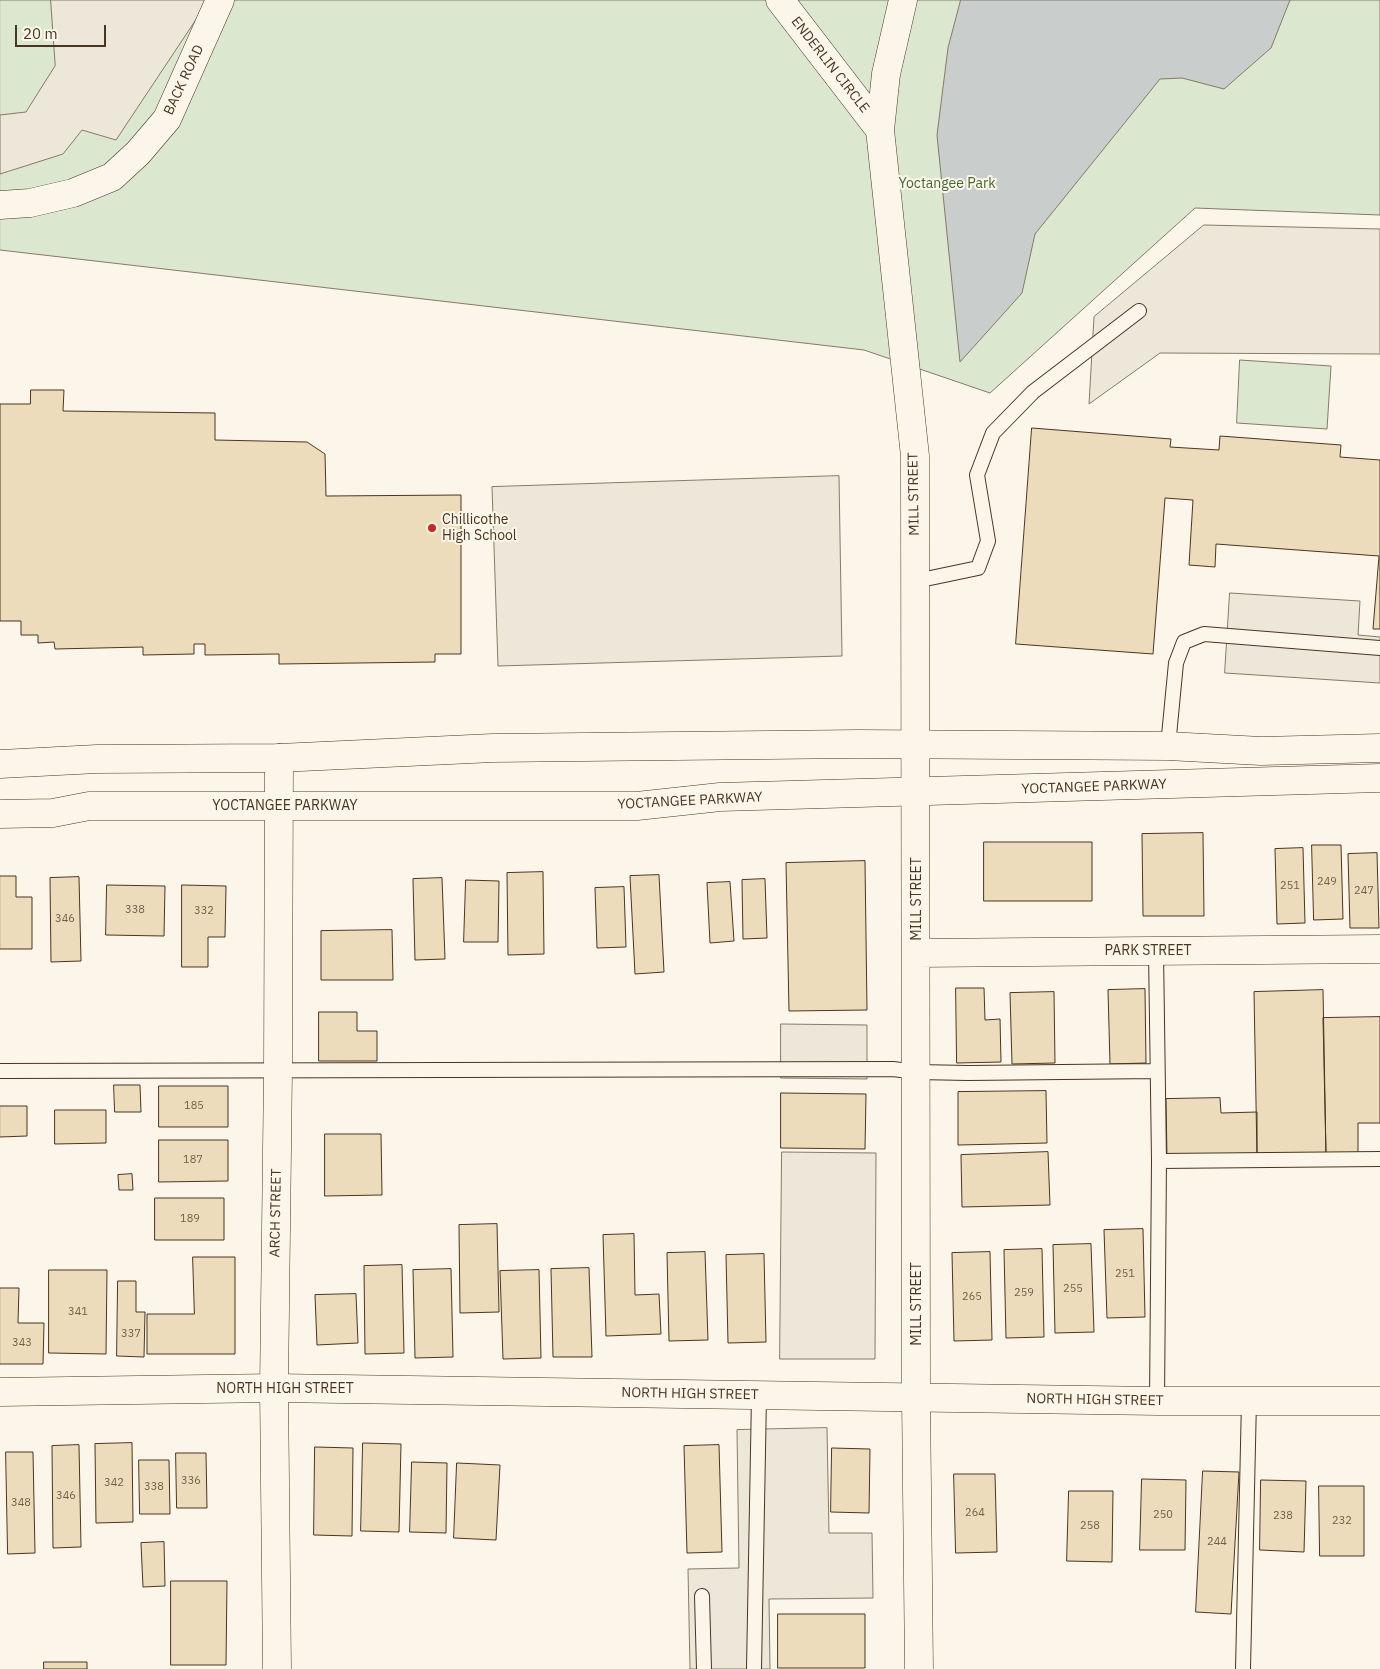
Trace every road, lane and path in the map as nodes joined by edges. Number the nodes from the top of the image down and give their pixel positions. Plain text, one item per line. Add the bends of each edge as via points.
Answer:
1 (220, 0) edge
2 (780, 0) edge
3 (902, 0) edge
4 (880, 130) junction
5 (0, 205) edge
6 (1140, 311) dead end
7 (916, 582) junction
8 (1380, 648) edge
9 (916, 744) junction
10 (1168, 746) junction
11 (1380, 748) edge
12 (279, 758) junction
13 (0, 764) edge
14 (1380, 778) edge
15 (916, 792) junction
16 (280, 806) junction
17 (0, 814) edge
18 (1380, 949) edge
19 (1156, 951) junction
20 (917, 952) junction
21 (278, 1070) junction
22 (0, 1071) edge
23 (1157, 1071) junction
24 (917, 1072) junction
25 (1380, 1159) edge
26 (1159, 1161) junction
27 (274, 1388) junction
28 (0, 1392) edge
29 (759, 1396) junction
30 (916, 1398) junction
31 (1249, 1400) junction
32 (1157, 1401) junction
33 (1380, 1401) edge
34 (702, 1596) dead end
35 (277, 1669) edge
36 (704, 1669) edge
37 (754, 1669) edge
38 (919, 1669) edge
39 (1243, 1669) edge

1 - 5 street, BACK ROAD via 167,119 138,153 112,177 73,193 30,203
2 - 4 street, ENDERLIN CIRCLE
3 - 4 street, MILL STREET via 886,74
4 - 7 street, MILL STREET via 915,456
6 - 7 lane via 1033,392 993,433 977,475 988,541 978,568
7 - 9 street, MILL STREET
8 - 10 lane via 1204,634 1184,642 1176,663
9 - 10 street
9 - 12 street via 493,748
9 - 15 street, MILL STREET
10 - 11 street via 1261,751
12 - 13 street via 97,759
12 - 16 street, ARCH STREET
14 - 15 street, YOCTANGEE PARKWAY
15 - 16 street, YOCTANGEE PARKWAY via 720,797 637,806
15 - 20 street, MILL STREET
16 - 17 street, YOCTANGEE PARKWAY via 89,806 54,813
16 - 21 street, ARCH STREET
18 - 19 street, PARK STREET
19 - 20 street, PARK STREET
19 - 23 lane
20 - 24 street, MILL STREET
21 - 22 lane
21 - 24 lane via 893,1069
21 - 27 street, ARCH STREET
23 - 24 lane
23 - 26 lane
24 - 30 street, MILL STREET
25 - 26 lane
26 - 32 lane
27 - 28 street, NORTH HIGH STREET
27 - 29 street, NORTH HIGH STREET
27 - 35 street, ARCH STREET
29 - 30 street, NORTH HIGH STREET
29 - 37 lane
30 - 32 street, NORTH HIGH STREET
30 - 38 street, MILL STREET
31 - 32 street, NORTH HIGH STREET
31 - 33 street, NORTH HIGH STREET
31 - 39 lane
34 - 36 lane

